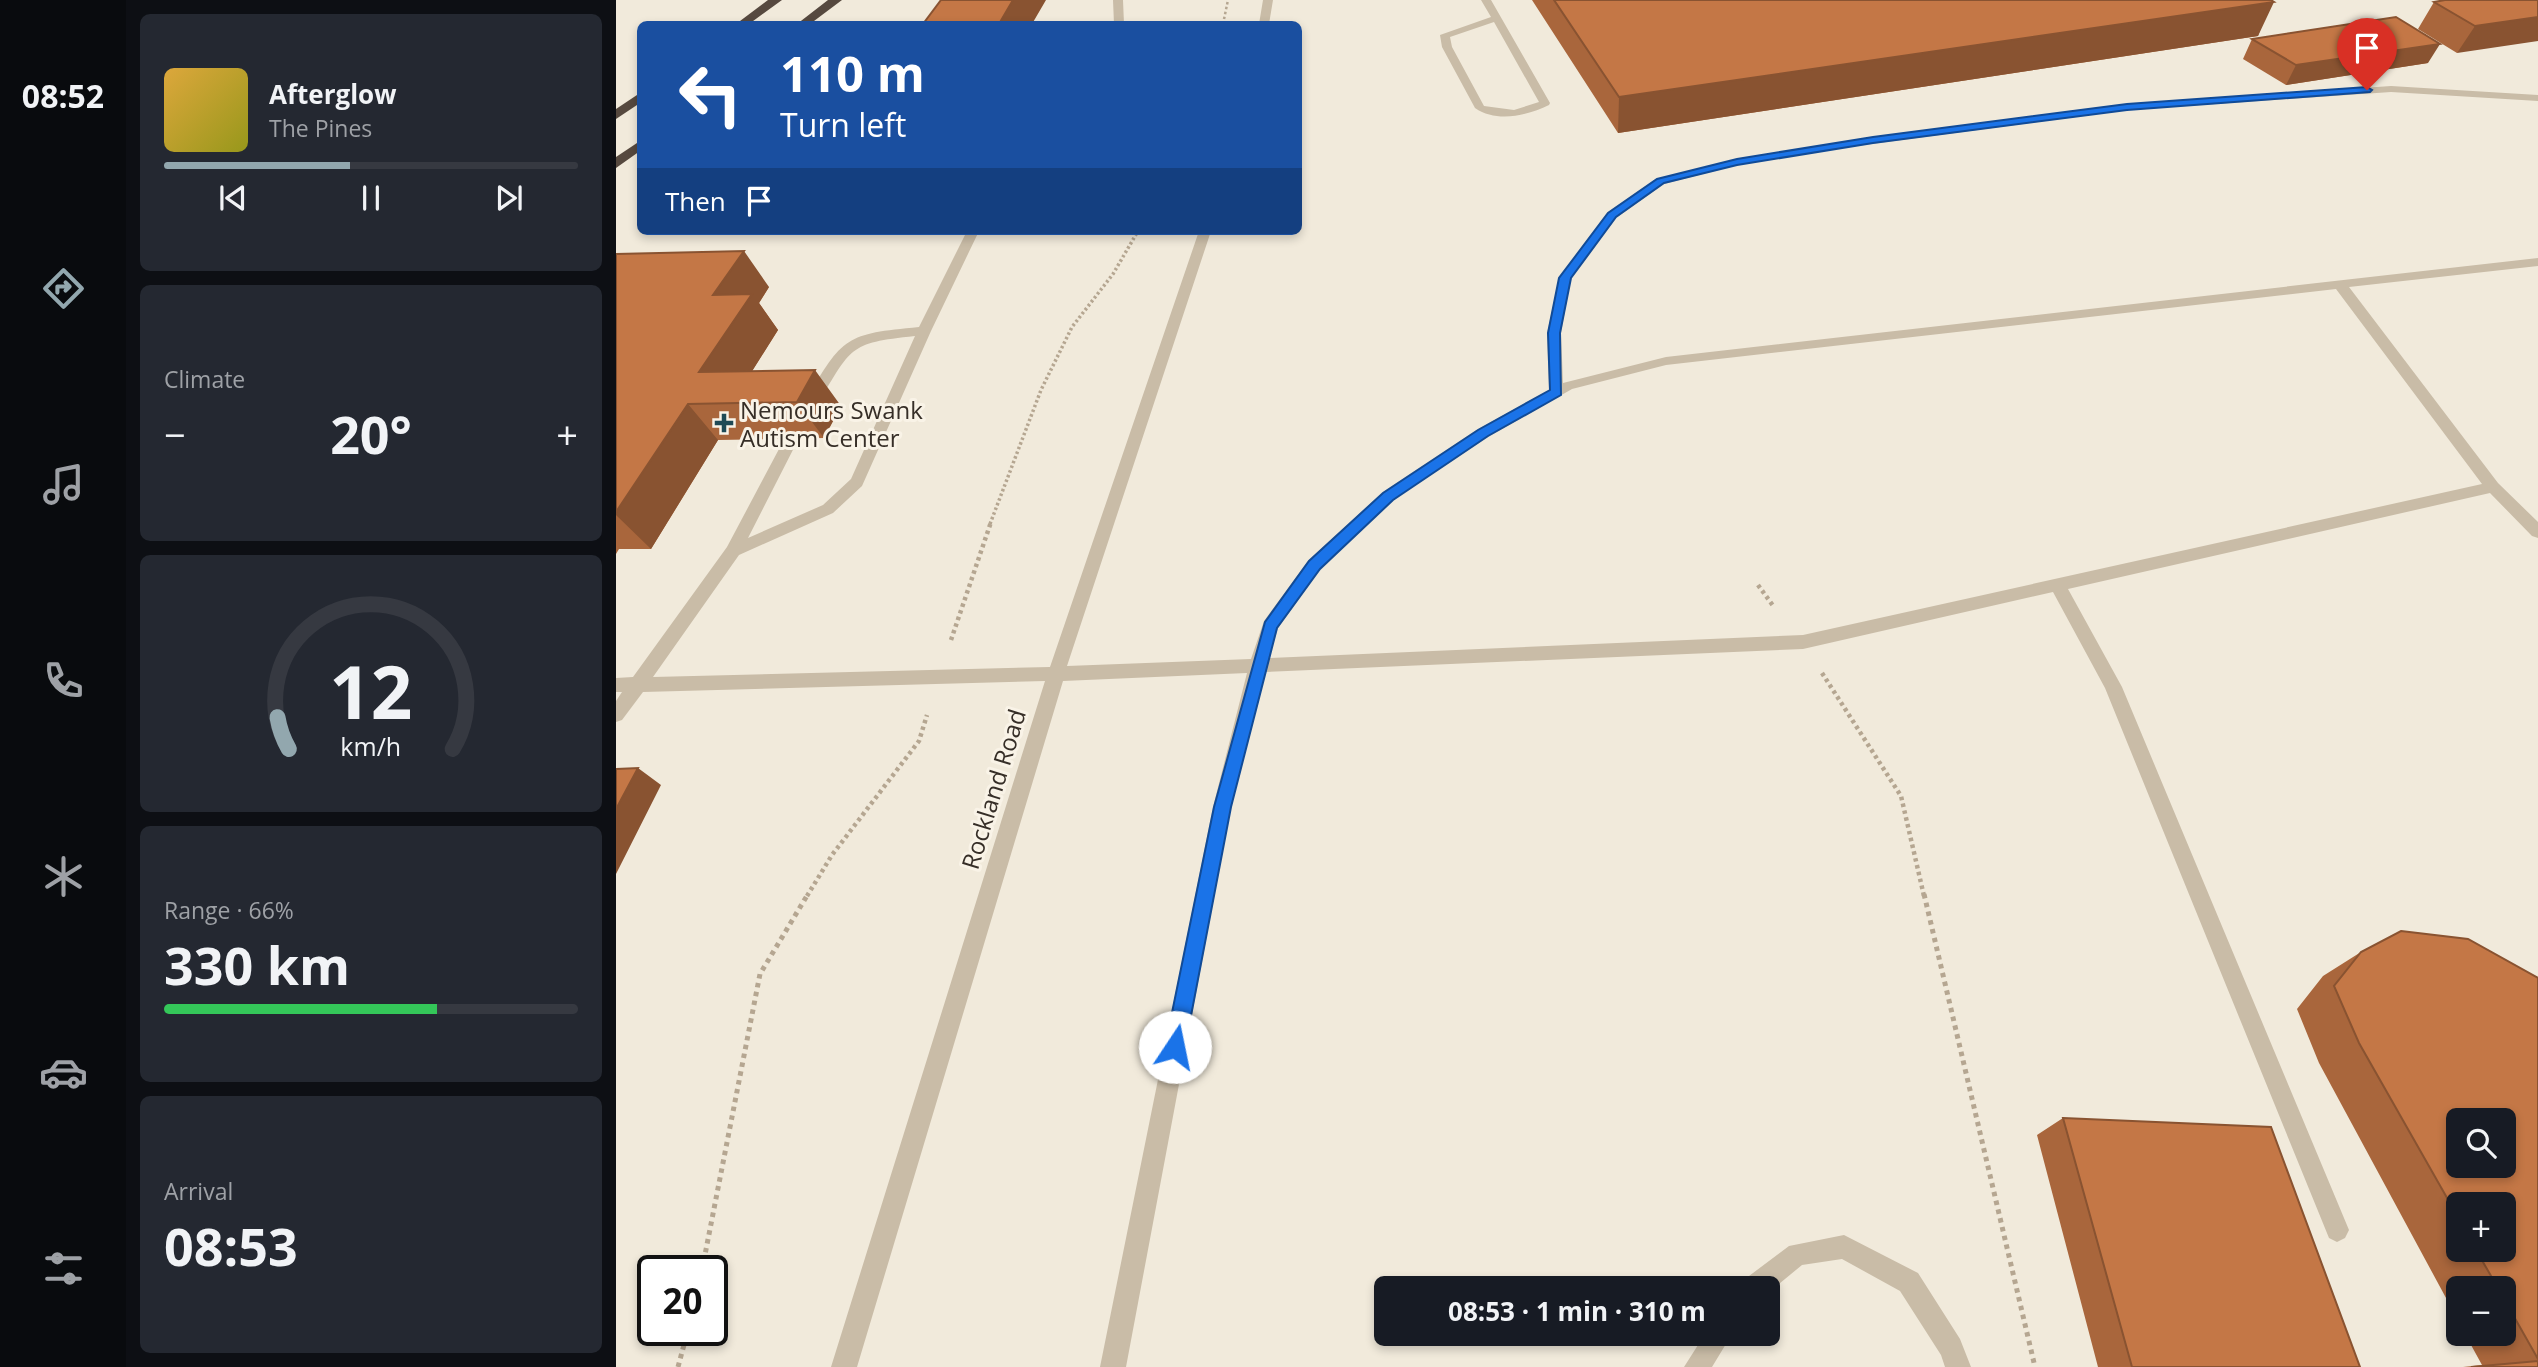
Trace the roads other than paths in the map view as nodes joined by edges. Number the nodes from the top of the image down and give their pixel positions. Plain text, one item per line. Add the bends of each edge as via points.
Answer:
1 (776, 0) edge
2 (835, 0) edge
3 (1118, 0) edge
4 (1268, 0) edge
5 (1486, 0) edge
6 (1497, 18) junction
7 (746, 21) edge
8 (807, 21) edge
9 (1119, 21) edge
10 (1264, 21) edge
11 (2538, 98) edge
12 (637, 99) edge
13 (616, 115) edge
14 (637, 147) edge
15 (616, 164) edge
16 (972, 235) edge
17 (1204, 235) edge
18 (2538, 262) edge
19 (2340, 285) junction
20 (924, 331) junction
21 (1556, 392) junction
22 (810, 407) edge
23 (792, 438) edge
24 (2493, 487) junction
25 (2538, 532) edge
26 (733, 551) junction
27 (2057, 584) junction
28 (1258, 665) junction
29 (1056, 674) junction
30 (616, 685) edge
31 (636, 685) junction
32 (616, 715) edge
33 (2337, 1230) dead end
34 (1769, 1276) edge
35 (1712, 1346) edge
36 (844, 1367) edge
37 (1113, 1367) edge
38 (1697, 1367) edge
39 (1958, 1367) edge

1 - 7 highway
2 - 8 highway
3 - 9 street
4 - 10 street
5 - 6 street
6 - 6 street via 1445,35 1447,47 1480,108 1505,115 1527,112 1545,103
11 - 21 street via 2391,89 2127,107 1849,144 1737,162 1660,181 1612,215 1565,278 1554,333
12 - 13 highway
14 - 15 highway
16 - 20 street
17 - 29 street, Rockland Road
18 - 19 street
19 - 21 street via 1666,361
19 - 24 street
20 - 22 street via 851,342 838,356
20 - 26 street via 857,482 828,509
21 - 28 street via 1483,433 1388,496 1314,565 1270,626
23 - 26 street
24 - 25 street
24 - 27 street
26 - 31 street
27 - 28 street via 1802,642
27 - 33 street via 2113,687
28 - 29 street
28 - 37 street via 1222,807
29 - 31 street
29 - 36 street, Rockland Road
30 - 31 street
31 - 32 street
34 - 39 street via 1797,1254 1843,1247 1909,1282
35 - 38 street

